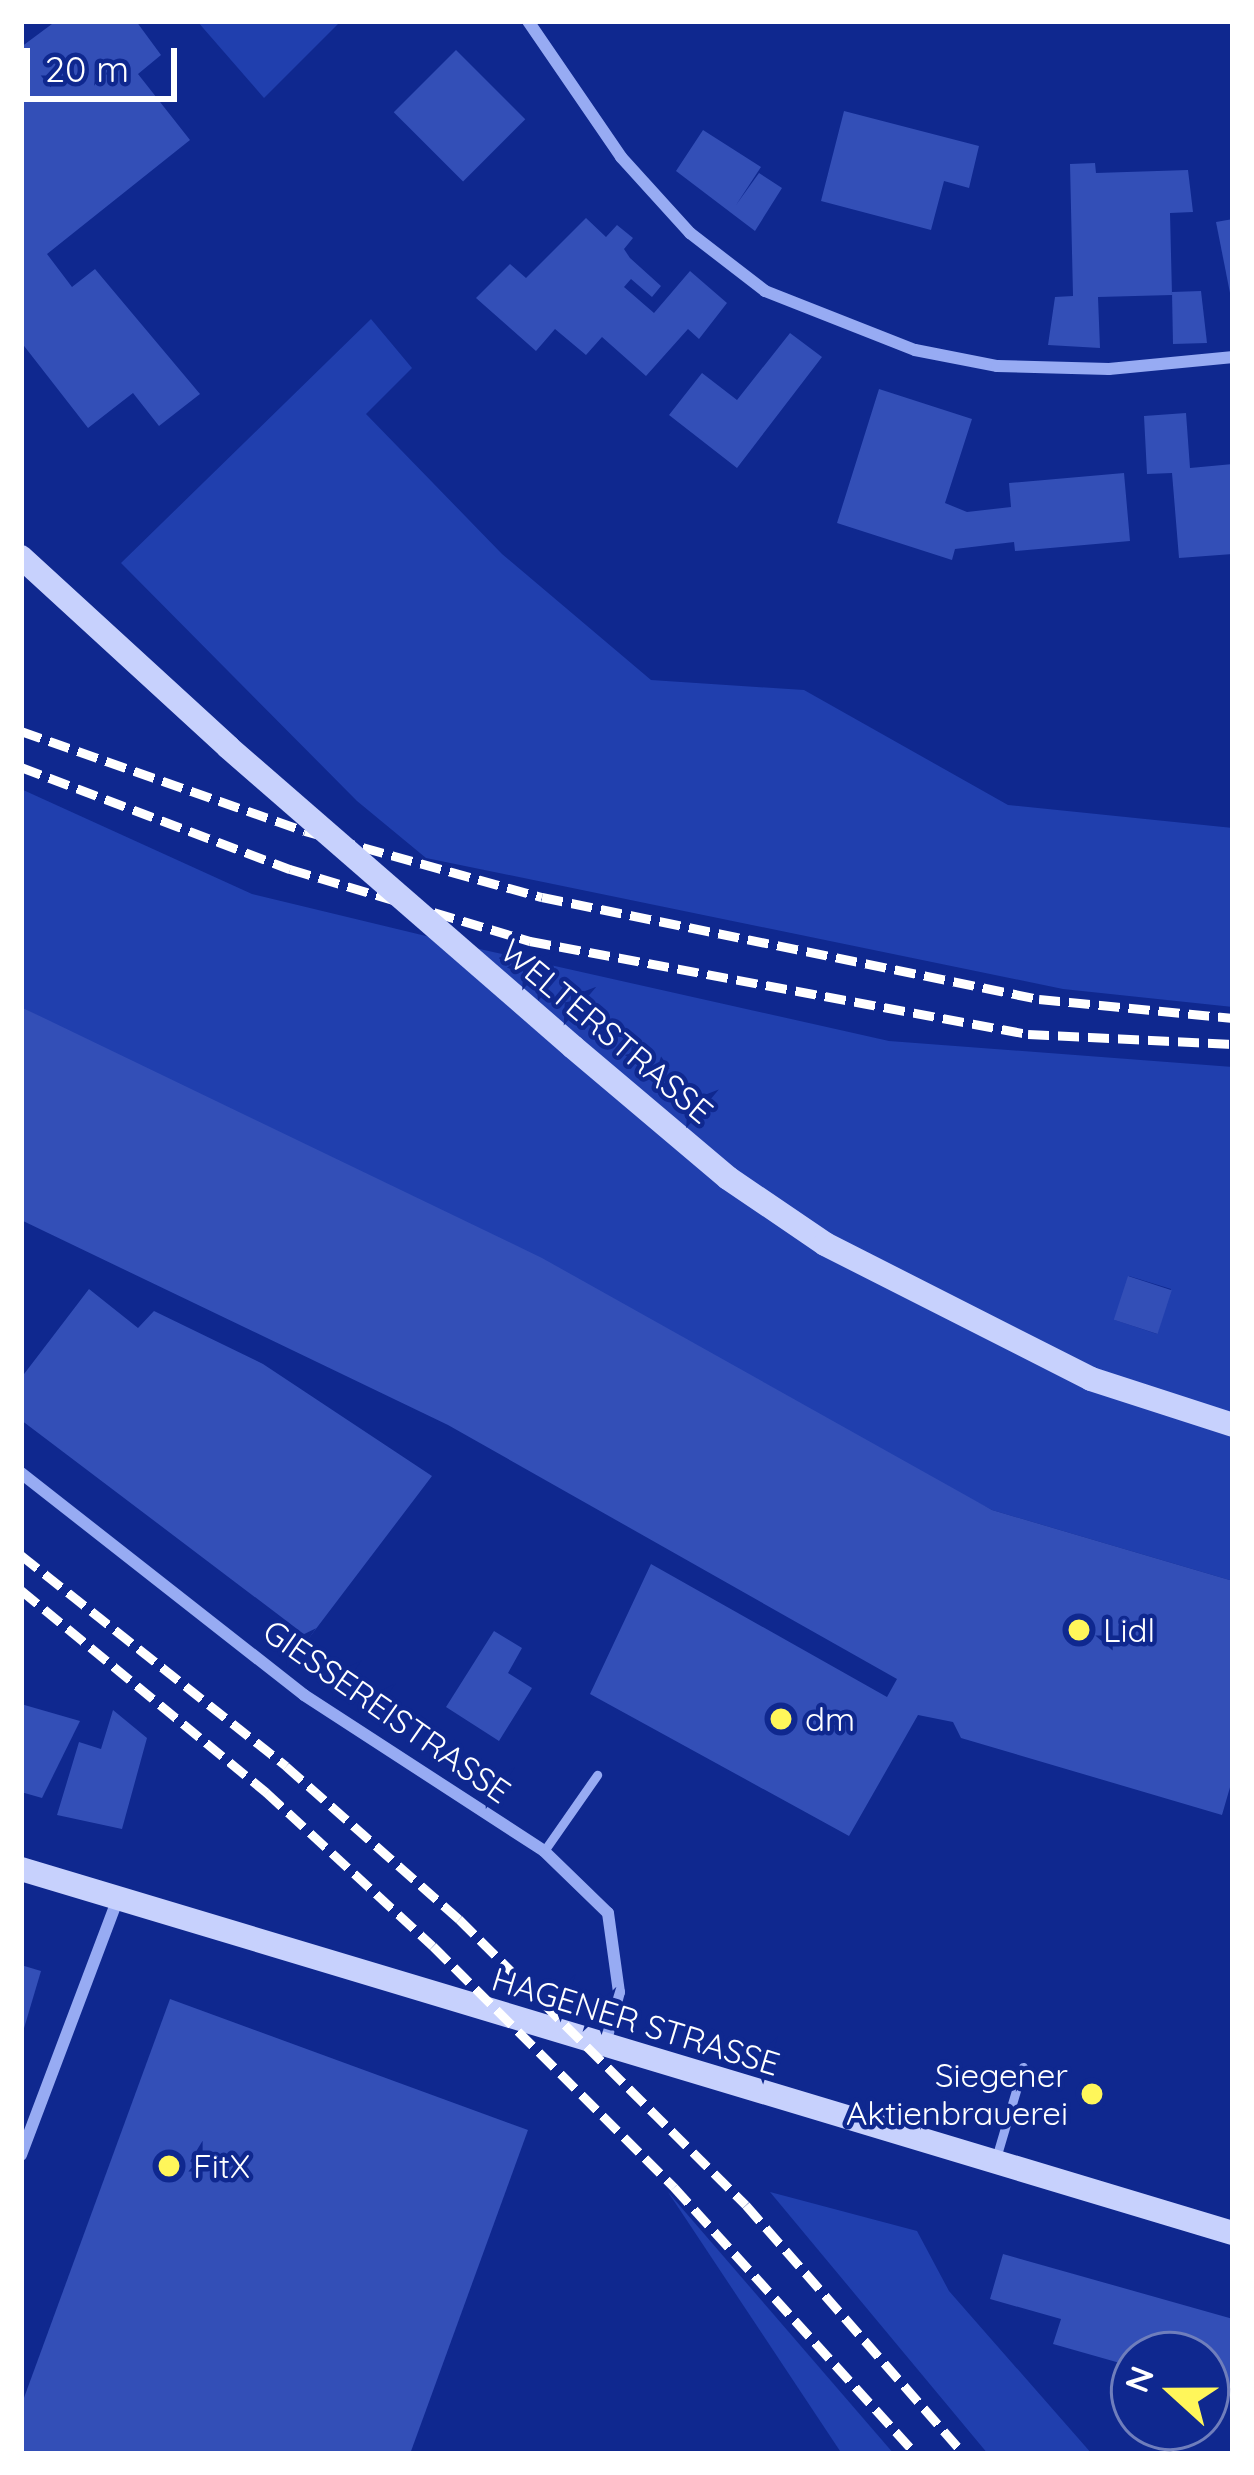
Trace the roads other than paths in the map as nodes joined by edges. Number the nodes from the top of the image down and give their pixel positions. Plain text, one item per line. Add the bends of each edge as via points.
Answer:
1 (528, 21) edge
2 (1233, 357) edge
3 (21, 557) edge
4 (1233, 1425) edge
5 (21, 1473) edge
6 (597, 1775) dead end
7 (544, 1851) junction
8 (21, 1870) edge
9 (118, 1898) junction
10 (603, 2049) junction
11 (1023, 2067) dead end
12 (21, 2155) edge
13 (994, 2163) junction
14 (1233, 2233) edge

1 - 2 street via 621,157 690,233 765,291 915,350 997,366 1109,369
3 - 4 street, WELTERSTRASSE, bridge via 728,1178 825,1244 1091,1379
5 - 7 street, GIESSEREISTRASSE via 304,1695
6 - 7 lane
7 - 10 street, GIESSEREISTRASSE via 608,1913 620,1992
8 - 9 street, HAGENER STRASSE
9 - 10 street, HAGENER STRASSE
9 - 12 street
10 - 13 street, HAGENER STRASSE
11 - 13 lane
13 - 14 street, HAGENER STRASSE

